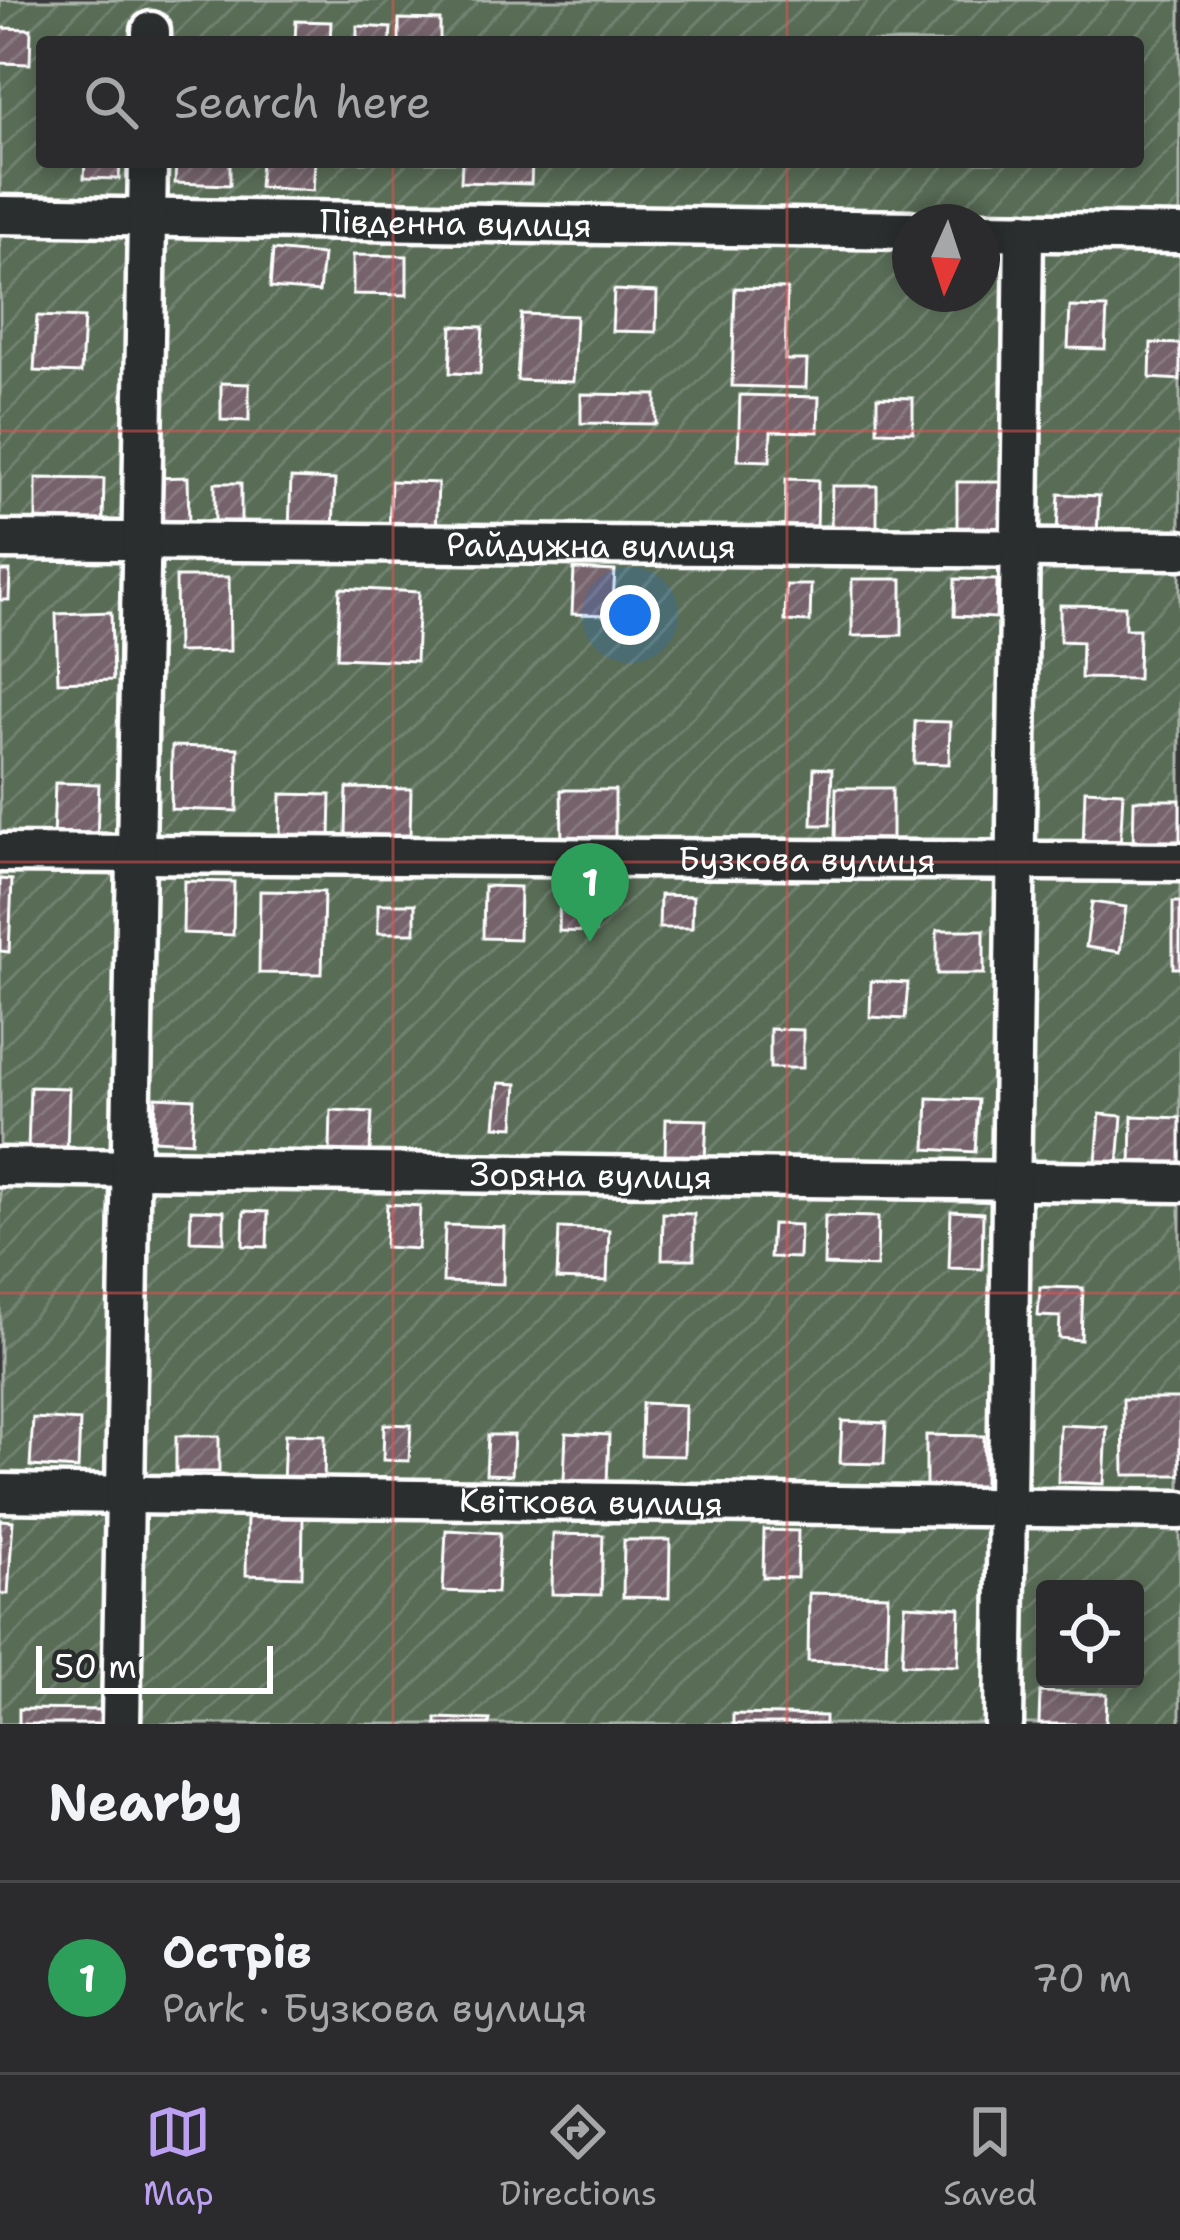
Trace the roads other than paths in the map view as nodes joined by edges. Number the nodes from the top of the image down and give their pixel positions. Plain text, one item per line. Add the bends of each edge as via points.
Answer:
1 (148, 168) edge
2 (0, 215) edge
3 (148, 218) junction
4 (892, 230) edge
5 (1000, 231) edge
6 (1024, 231) junction
7 (1180, 234) edge
8 (0, 540) edge
9 (142, 542) junction
10 (1020, 548) junction
11 (1180, 550) edge
12 (0, 853) edge
13 (136, 854) junction
14 (1016, 861) junction
15 (1180, 862) edge
16 (0, 1167) edge
17 (131, 1169) junction
18 (1011, 1181) junction
19 (1180, 1183) edge
20 (0, 1493) edge
21 (125, 1495) junction
22 (1007, 1507) junction
23 (1180, 1510) edge
24 (121, 1724) edge
25 (1004, 1724) edge

1 - 3 street
2 - 3 street, Південна вулиця
3 - 4 street, Південна вулиця
3 - 9 street
5 - 6 street
6 - 7 street
6 - 10 street
8 - 9 street, Райдужна вулиця
9 - 10 street, Райдужна вулиця
9 - 13 street
10 - 11 street, Райдужна вулиця
10 - 14 street
12 - 13 street, Бузкова вулиця
13 - 14 street, Бузкова вулиця
13 - 17 street
14 - 15 street, Бузкова вулиця
14 - 18 street
16 - 17 street, Зоряна вулиця
17 - 18 street, Зоряна вулиця
17 - 21 street
18 - 19 street, Зоряна вулиця
18 - 22 street
20 - 21 street, Квіткова вулиця
21 - 22 street, Квіткова вулиця
21 - 24 street
22 - 23 street, Квіткова вулиця
22 - 25 street

